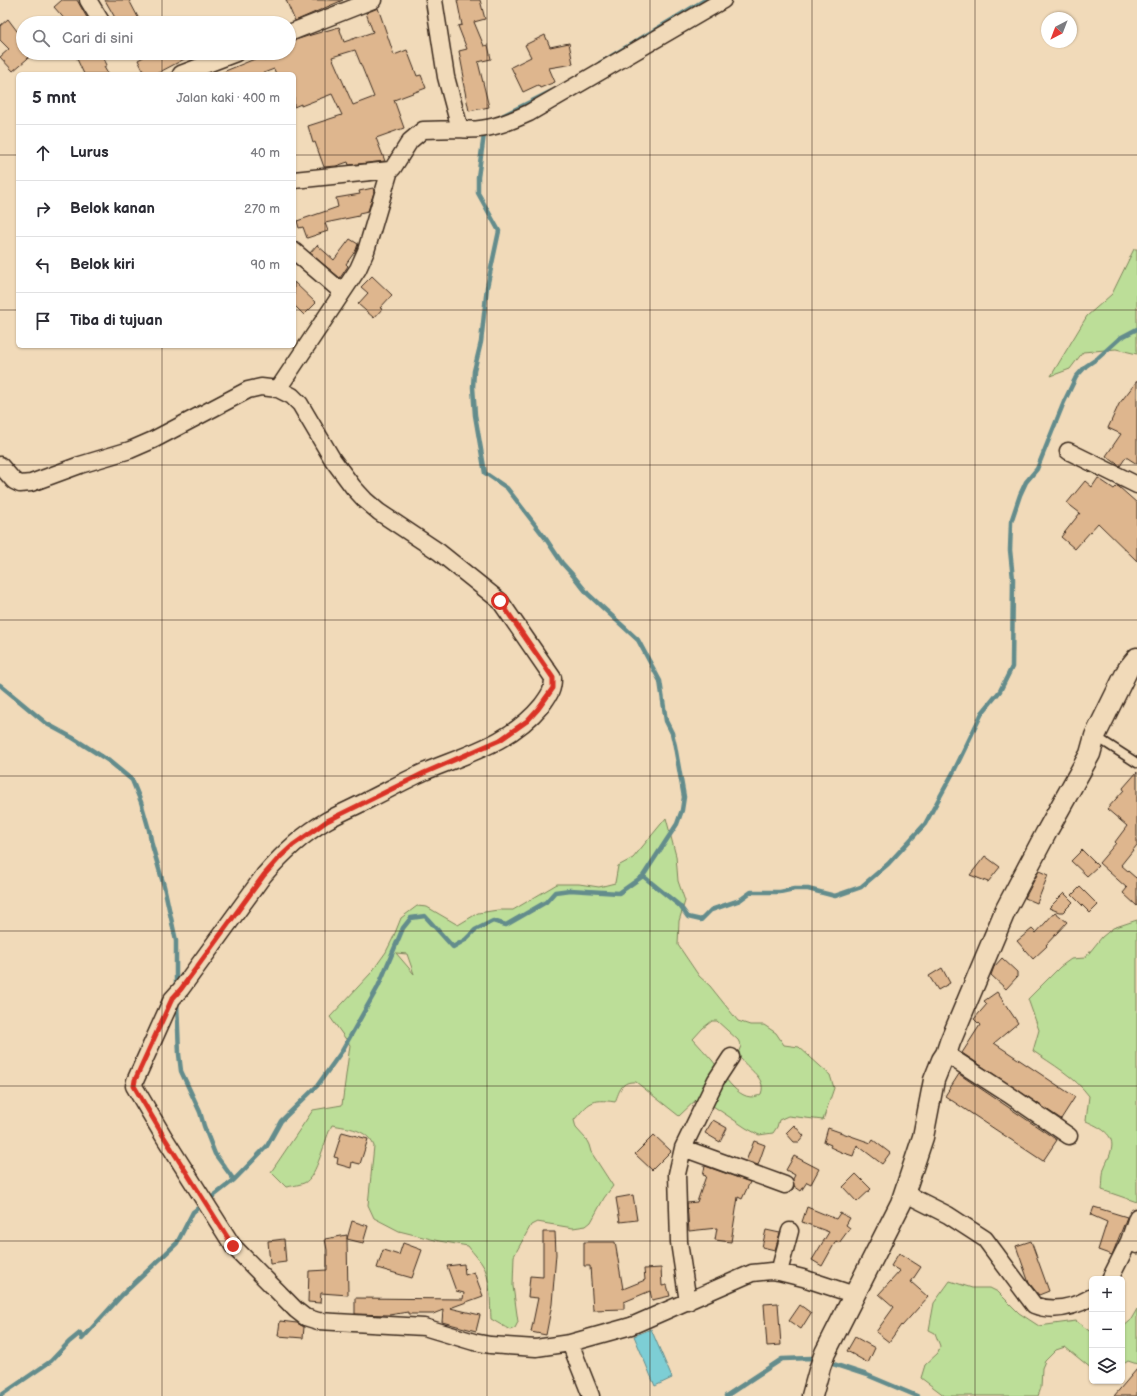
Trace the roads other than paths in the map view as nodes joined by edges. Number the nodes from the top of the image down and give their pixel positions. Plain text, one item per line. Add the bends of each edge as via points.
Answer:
1 (88, 0) edge
2 (374, 0) edge
3 (434, 0) edge
4 (723, 0) edge
5 (98, 16) edge
6 (296, 30) edge
7 (226, 60) edge
8 (214, 68) edge
9 (192, 72) edge
10 (460, 128) junction
11 (390, 170) junction
12 (296, 180) edge
13 (296, 253) edge
14 (342, 292) junction
15 (278, 389) junction
16 (1068, 451) dead end
17 (0, 465) edge
18 (1137, 484) edge
19 (1137, 658) edge
20 (1095, 736) junction
21 (1137, 763) edge
22 (946, 1054) junction
23 (731, 1057) dead end
24 (1069, 1136) dead end
25 (683, 1148) junction
26 (785, 1185) dead end
27 (904, 1193) junction
28 (1137, 1217) edge
29 (790, 1231) dead end
30 (1133, 1243) edge
31 (779, 1272) junction
32 (1112, 1276) edge
33 (855, 1295) junction
34 (1089, 1299) edge
35 (688, 1302) junction
36 (570, 1343) junction
37 (592, 1396) edge
38 (812, 1396) edge

1 - 5 street
2 - 6 street
3 - 10 street via 446,77
4 - 10 street via 529,113 490,127 468,130
7 - 8 street
8 - 9 street
10 - 11 street via 423,130 410,141
11 - 12 street
11 - 14 street via 366,251 358,269
13 - 14 street
14 - 15 street
15 - 17 street via 261,387 248,390 130,450 31,483 20,484 14,481
15 - 36 street via 292,396 300,404 333,460 365,500 439,552 500,601 553,678 553,688 527,721 500,740 424,773 327,821 279,858 176,994 134,1083 223,1233 305,1317 318,1321 424,1327 490,1345 536,1348
16 - 18 street
19 - 20 street via 1128,669
20 - 21 lane
20 - 22 street via 1090,754 1006,909
22 - 24 street
22 - 27 street via 934,1080 923,1137
23 - 25 street via 716,1080
25 - 26 street
25 - 35 street via 677,1199 679,1242
27 - 33 street
27 - 34 street via 948,1215 985,1240 1034,1305 1057,1309 1080,1304
28 - 30 street
29 - 31 street
30 - 32 street
31 - 33 street
31 - 35 street via 771,1270 752,1273
33 - 38 street via 823,1360
35 - 36 street via 631,1326
36 - 37 street

